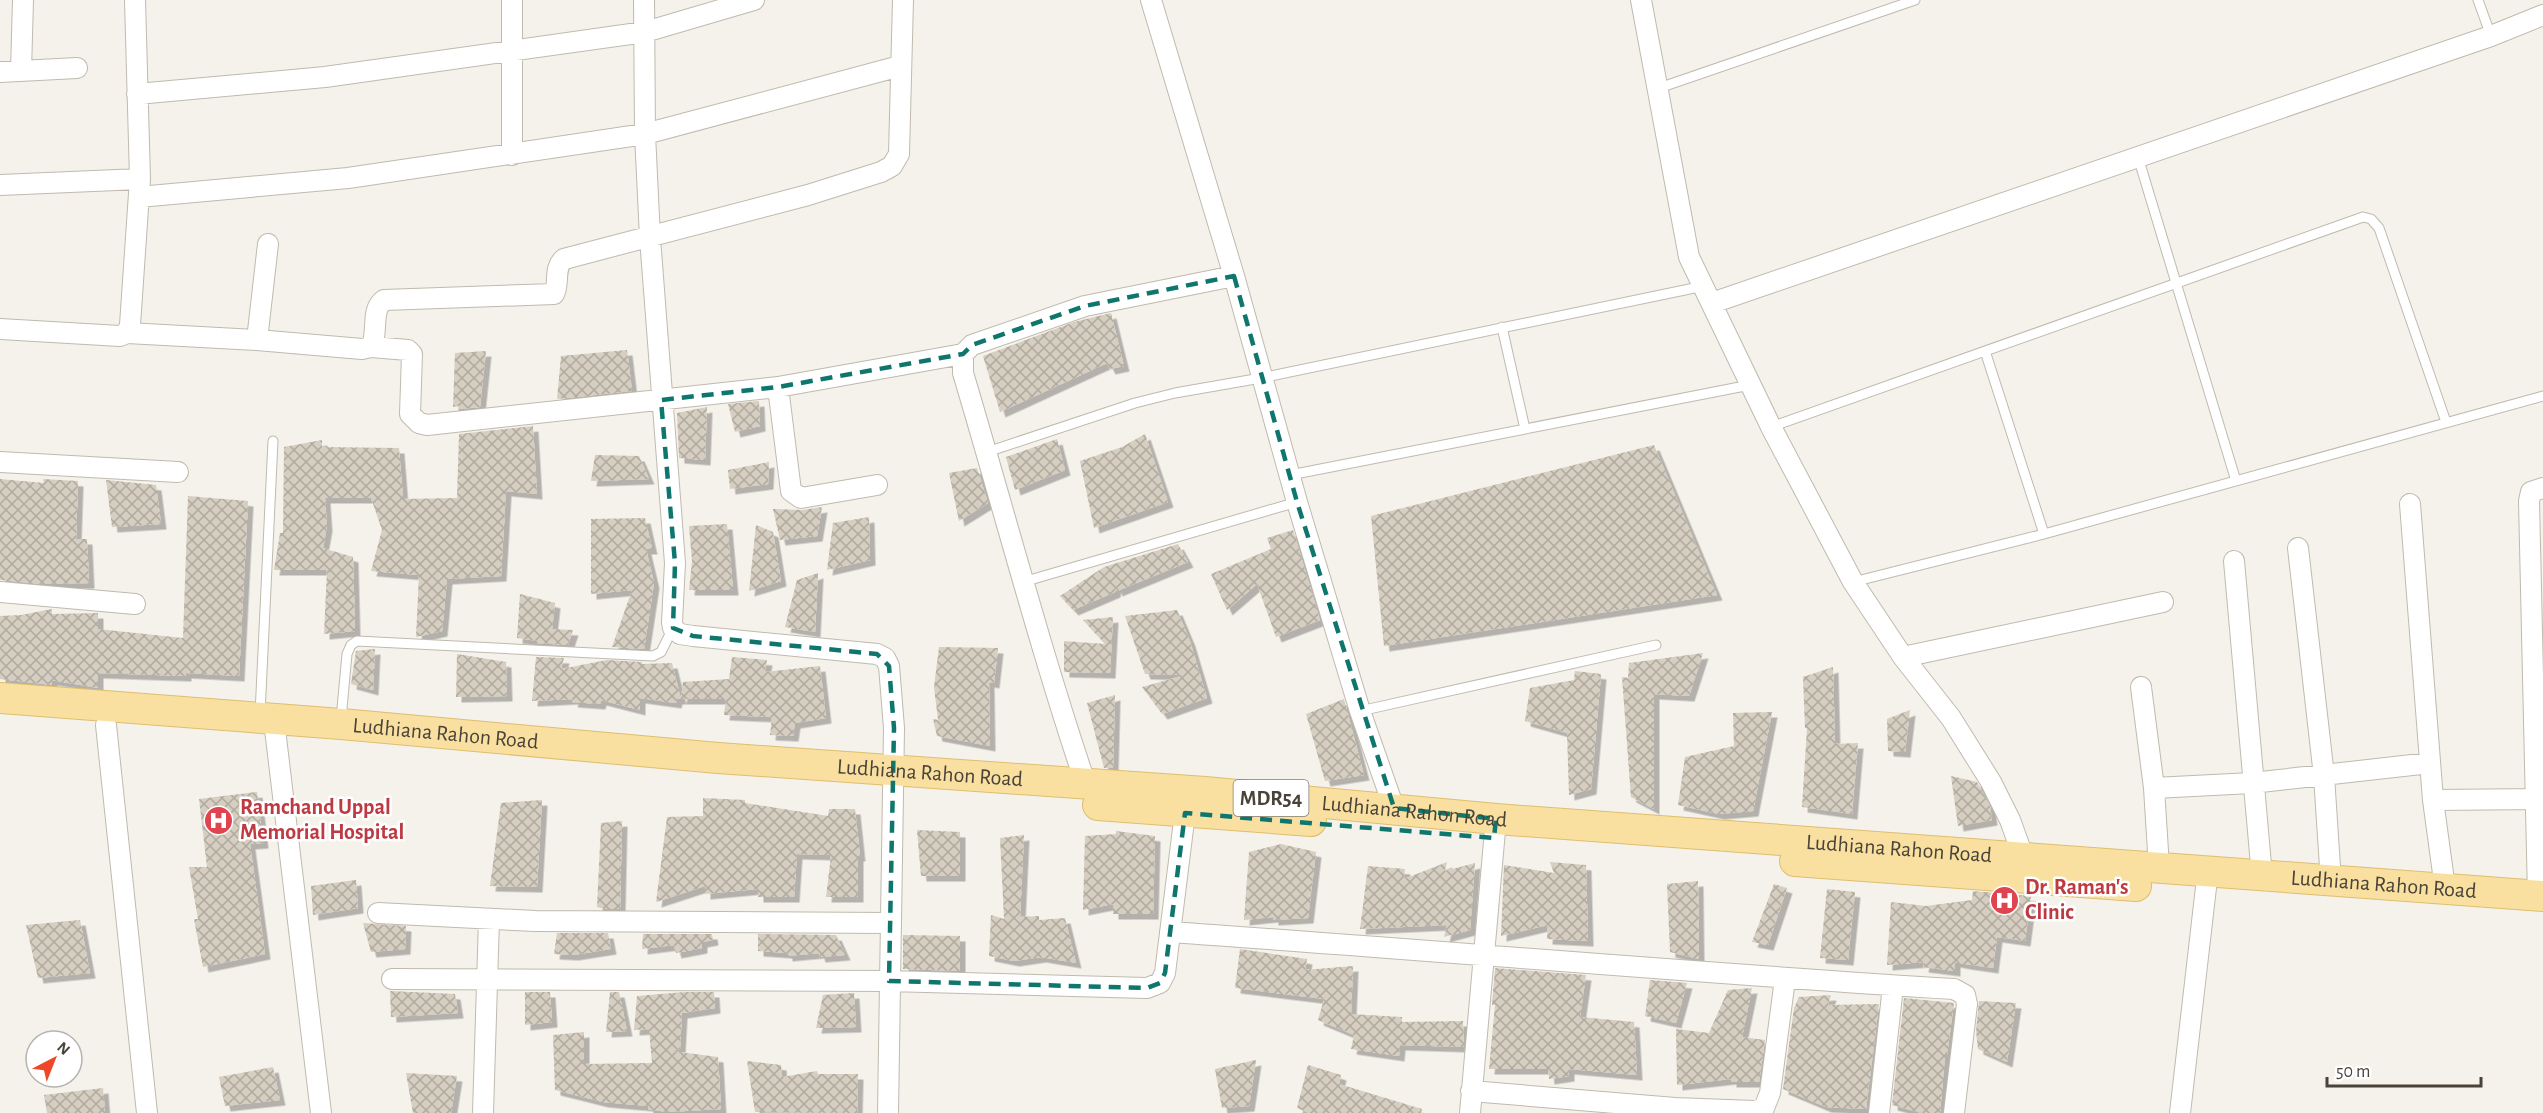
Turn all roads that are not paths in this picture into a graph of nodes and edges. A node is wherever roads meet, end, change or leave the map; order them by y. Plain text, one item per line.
1 (23, 0) edge
2 (135, 0) edge
3 (512, 0) edge
4 (644, 0) edge
5 (754, 0) edge
6 (903, 0) edge
7 (1151, 0) edge
8 (1641, 0) edge
9 (1915, 0) edge
10 (2478, 0) edge
11 (2543, 15) edge
12 (645, 32) junction
13 (2490, 36) junction
14 (513, 51) junction
15 (900, 66) junction
16 (77, 68) dead end
17 (21, 70) junction
18 (0, 72) edge
19 (1659, 88) junction
20 (137, 94) junction
21 (645, 134) junction
22 (512, 155) junction
23 (2138, 157) junction
24 (0, 185) edge
25 (140, 188) junction
26 (650, 238) junction
27 (268, 244) dead end
28 (1234, 276) junction
29 (2176, 283) junction
30 (1708, 295) junction
31 (1502, 327) junction
32 (0, 329) edge
33 (127, 333) junction
34 (257, 340) junction
35 (371, 347) junction
36 (1985, 351) junction
37 (963, 354) junction
38 (1261, 378) junction
39 (1750, 386) junction
40 (778, 387) junction
41 (2543, 396) edge
42 (661, 400) junction
43 (2446, 422) junction
44 (1771, 428) junction
45 (1525, 429) junction
46 (273, 441) dead end
47 (987, 452) junction
48 (0, 462) edge
49 (178, 472) dead end
50 (1290, 475) junction
51 (2236, 481) junction
52 (877, 485) dead end
53 (2543, 488) edge
54 (1296, 502) junction
55 (2410, 504) dead end
56 (2044, 534) junction
57 (2298, 548) dead end
58 (2234, 561) dead end
59 (1023, 582) junction
60 (1853, 582) junction
61 (0, 592) edge
62 (2163, 602) dead end
63 (135, 604) dead end
64 (673, 628) junction
65 (1656, 645) dead end
66 (1903, 657) junction
67 (2141, 687) dead end
68 (0, 698) edge
69 (1360, 711) junction
70 (0, 717) edge
71 (341, 724) junction
72 (106, 725) junction
73 (270, 726) junction
74 (2430, 763) junction
75 (2324, 776) junction
76 (892, 779) junction
77 (2252, 783) junction
78 (1086, 784) junction
79 (2154, 788) junction
80 (2433, 800) junction
81 (2539, 800) edge
82 (1394, 808) junction
83 (1185, 813) junction
84 (1495, 828) junction
85 (2023, 867) junction
86 (2159, 867) junction
87 (2262, 876) junction
88 (2207, 880) junction
89 (2331, 882) junction
90 (2445, 888) junction
91 (2541, 902) edge
92 (378, 913) dead end
93 (489, 919) junction
94 (890, 923) junction
95 (1170, 932) junction
96 (1484, 954) junction
97 (392, 979) dead end
98 (1785, 979) junction
99 (486, 981) junction
100 (889, 981) junction
101 (1893, 986) junction
102 (1471, 1091) junction
103 (1675, 1111) edge
104 (147, 1113) edge
105 (321, 1113) edge
106 (483, 1113) edge
107 (888, 1113) edge
108 (1470, 1113) edge
109 (1879, 1113) edge
110 (1954, 1113) edge
111 (2180, 1113) edge

1 - 17 street
2 - 20 street
3 - 14 street
4 - 12 street
5 - 12 street
6 - 15 street
7 - 28 street
8 - 19 street
9 - 19 lane
10 - 13 lane
11 - 13 street
12 - 14 street
12 - 21 street
13 - 23 street
14 - 20 street
14 - 22 street
15 - 21 street
15 - 26 street
16 - 17 street
17 - 18 street
19 - 30 street
20 - 25 street
21 - 22 street
21 - 26 street
22 - 25 street
23 - 29 lane
23 - 30 street
24 - 25 street
25 - 33 street
26 - 35 street
26 - 42 street
27 - 34 street
28 - 37 street
28 - 38 street
29 - 36 lane
29 - 43 lane
29 - 51 lane
30 - 31 lane
30 - 39 street
31 - 38 lane
31 - 45 lane
32 - 33 street
33 - 34 street
34 - 35 street
35 - 42 street
36 - 44 lane
36 - 56 lane
37 - 40 street
37 - 47 street
38 - 47 lane
38 - 50 street
39 - 44 street
39 - 45 lane
40 - 42 street
40 - 52 street
41 - 43 lane
42 - 64 street
43 - 51 lane
44 - 60 street
45 - 50 lane
46 - 73 lane
47 - 59 street
48 - 49 street
50 - 54 street
51 - 56 lane
53 - 81 street
54 - 59 lane
54 - 69 street
55 - 74 street
56 - 60 lane
57 - 75 street
58 - 77 street
59 - 78 street
60 - 66 street
61 - 63 street
62 - 66 street
64 - 71 lane
64 - 76 street
65 - 69 lane
66 - 85 street
67 - 79 street
68 - 73 main road, Ludhiana Rahon Road / MDR54
69 - 82 street
70 - 72 main road, Ludhiana Rahon Road / MDR54
71 - 73 main road, Ludhiana Rahon Road / MDR54
71 - 76 main road, Ludhiana Rahon Road / MDR54
72 - 73 main road, Ludhiana Rahon Road / MDR54
72 - 104 street
73 - 76 main road, Ludhiana Rahon Road / MDR54
73 - 105 street
74 - 75 street
74 - 80 street
75 - 77 street
75 - 89 street
76 - 78 main road, Ludhiana Rahon Road / MDR54
76 - 83 main road, Ludhiana Rahon Road / MDR54
76 - 94 street
77 - 79 street
77 - 87 street
78 - 82 main road, Ludhiana Rahon Road / MDR54
79 - 86 street
80 - 81 street
80 - 90 street
81 - 91 street
82 - 84 main road, Ludhiana Rahon Road / MDR54
83 - 84 main road, Ludhiana Rahon Road / MDR54
83 - 95 street
84 - 85 main road, Ludhiana Rahon Road / MDR54
84 - 96 street
85 - 86 main road, Ludhiana Rahon Road / MDR54
85 - 88 main road, Ludhiana Rahon Road / MDR54
86 - 88 main road, Ludhiana Rahon Road / MDR54
87 - 88 main road, Ludhiana Rahon Road / MDR54
87 - 89 main road, Ludhiana Rahon Road / MDR54
88 - 91 main road, Ludhiana Rahon Road / MDR54
88 - 111 street
89 - 90 main road, Ludhiana Rahon Road / MDR54
90 - 91 main road, Ludhiana Rahon Road / MDR54
92 - 93 street
93 - 94 street
93 - 99 street
94 - 100 street
95 - 96 street
95 - 100 street
96 - 98 street
96 - 102 street
97 - 99 street
98 - 101 street
98 - 103 street
99 - 100 street
99 - 106 street
100 - 107 street
101 - 109 street
101 - 110 street
102 - 103 street
102 - 108 street

